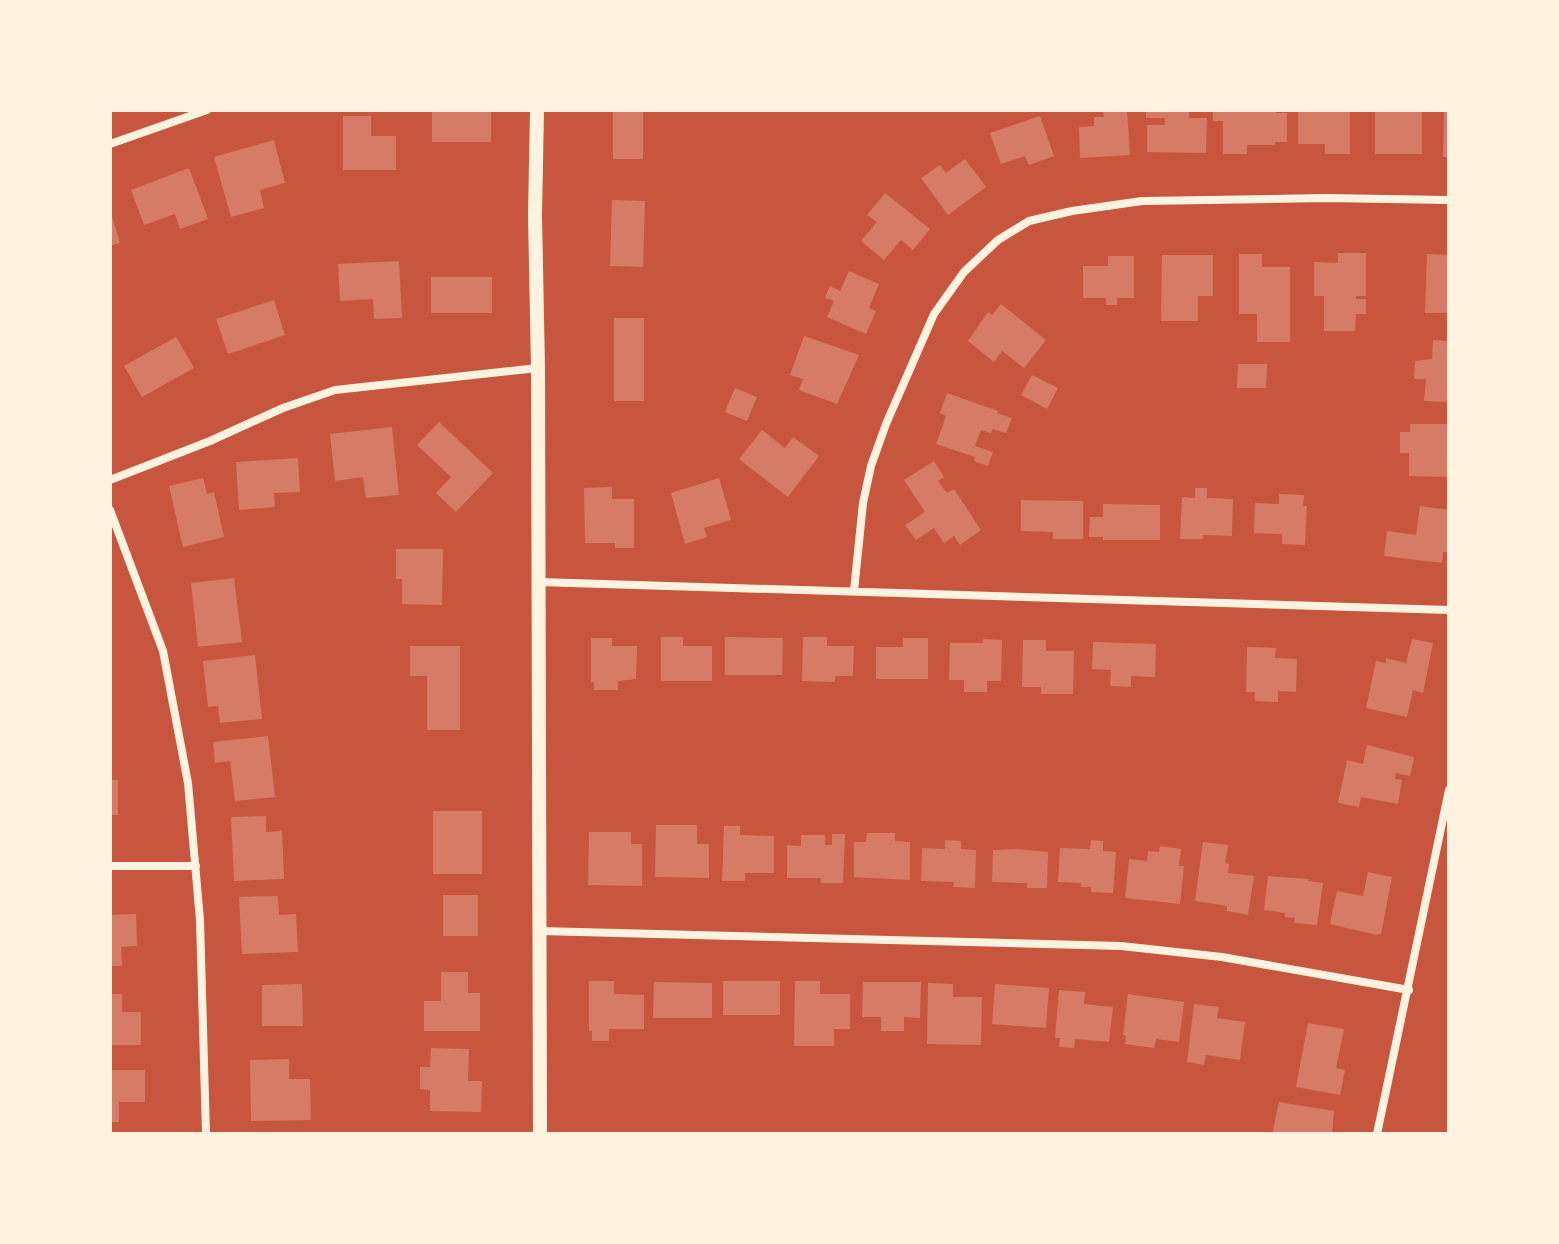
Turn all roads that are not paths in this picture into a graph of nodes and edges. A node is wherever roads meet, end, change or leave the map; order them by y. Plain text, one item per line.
1 (207, 110) edge
2 (537, 110) edge
3 (110, 144) edge
4 (1449, 200) edge
5 (538, 368) junction
6 (110, 480) edge
7 (110, 510) edge
8 (539, 582) junction
9 (854, 591) junction
10 (1449, 610) edge
11 (1449, 790) edge
12 (110, 866) edge
13 (196, 866) junction
14 (540, 931) junction
15 (1409, 990) junction
16 (206, 1134) edge
17 (540, 1134) edge
18 (1377, 1134) edge

1 - 3 street
2 - 5 street
4 - 9 street
5 - 6 street
5 - 8 street
7 - 13 street
8 - 9 street
8 - 14 street
9 - 10 street
11 - 15 street
12 - 13 street
13 - 16 street
14 - 15 street
14 - 17 street
15 - 18 street

